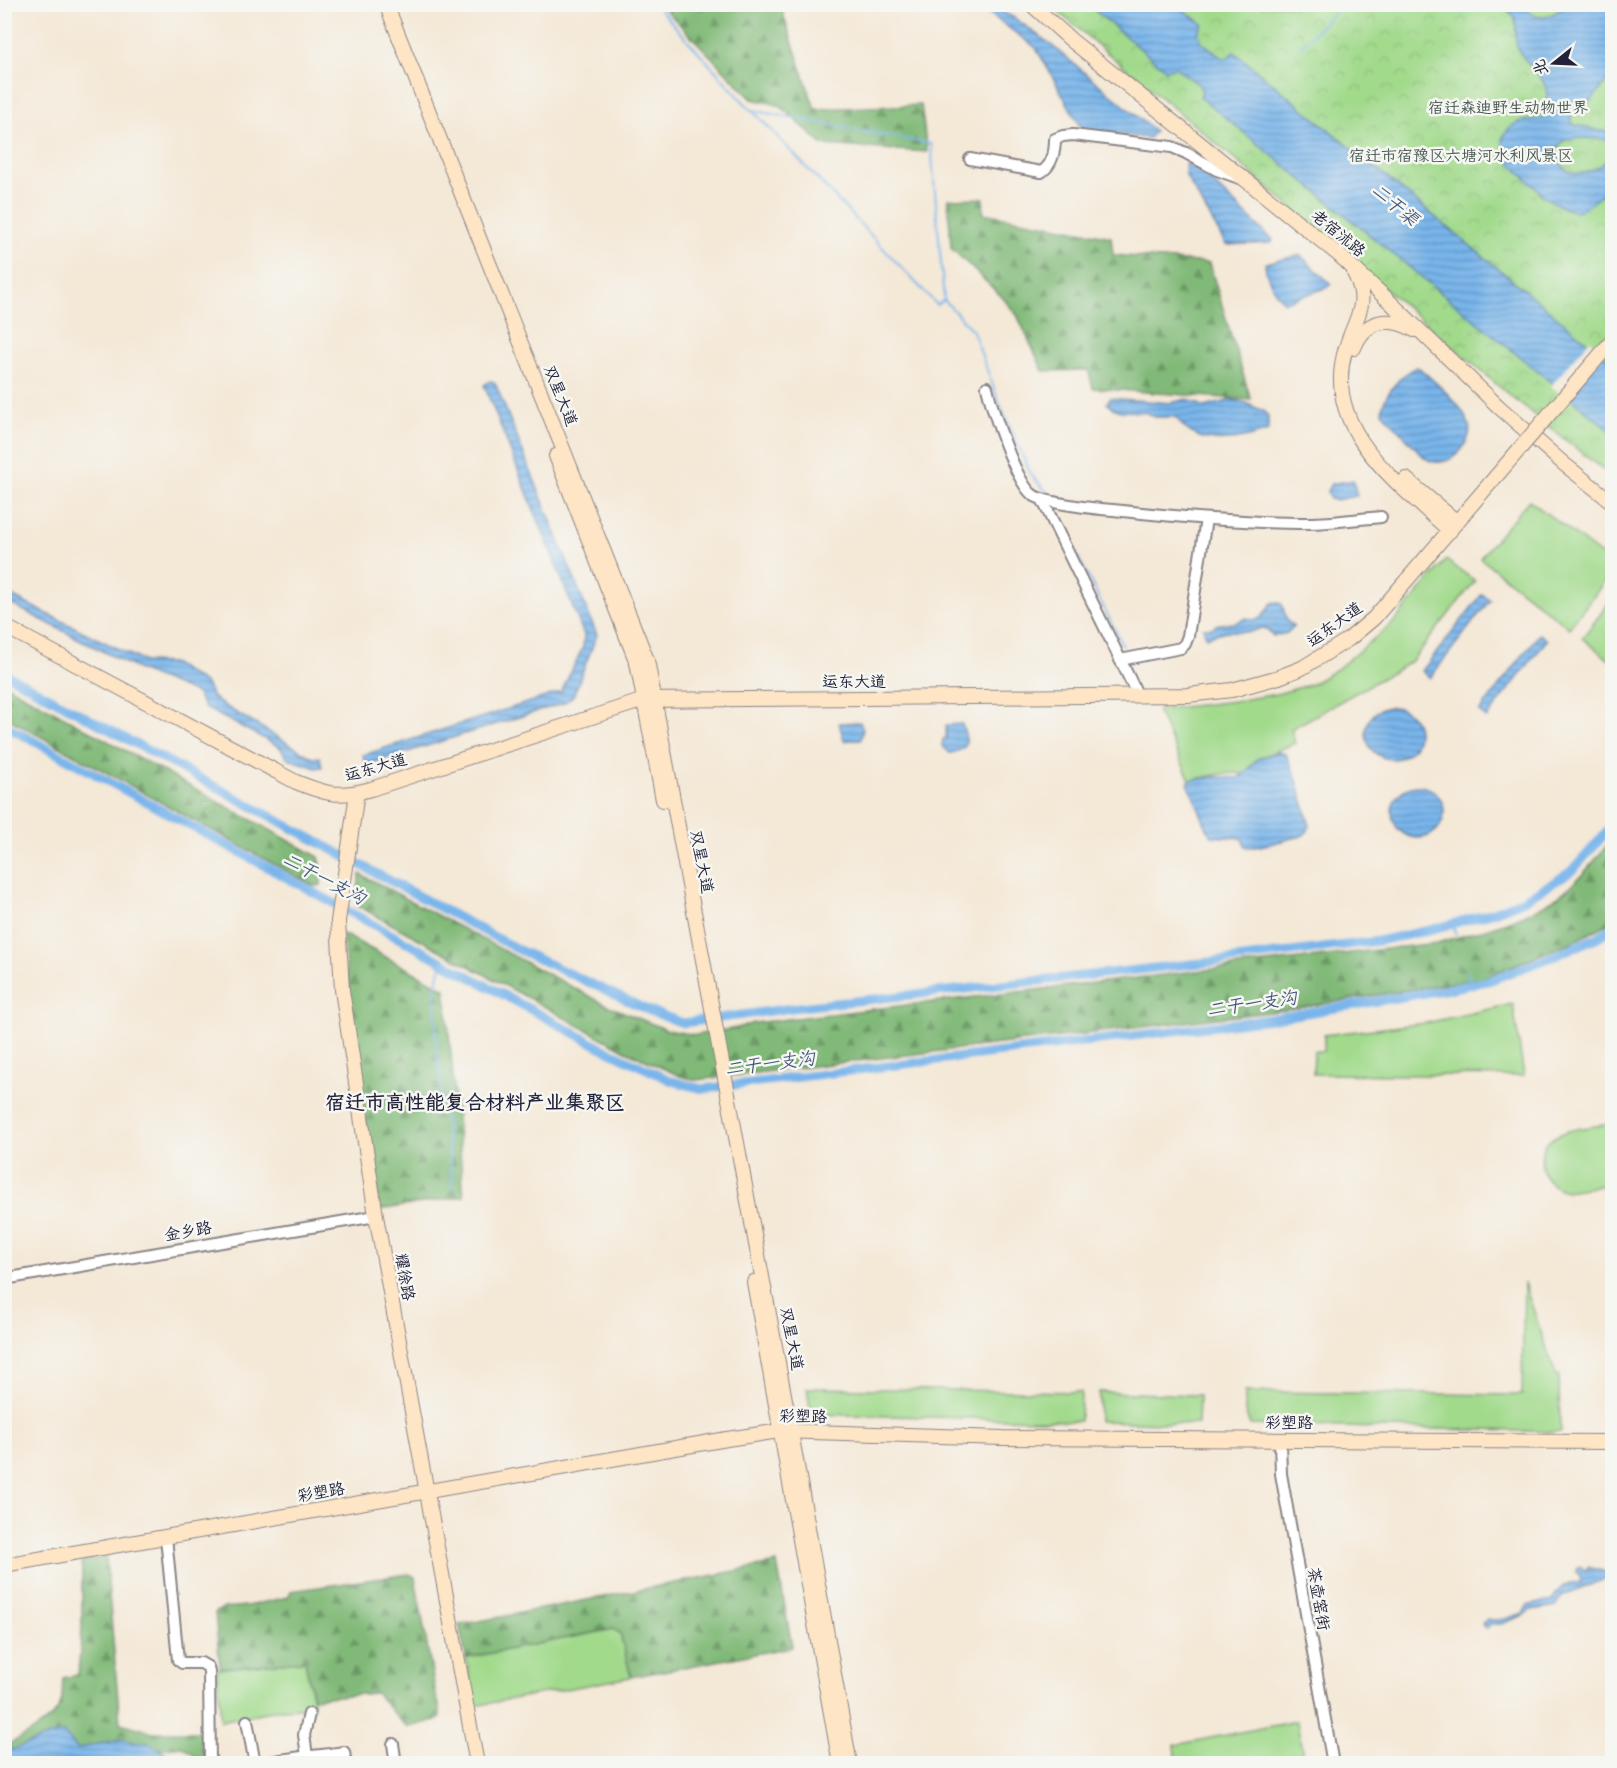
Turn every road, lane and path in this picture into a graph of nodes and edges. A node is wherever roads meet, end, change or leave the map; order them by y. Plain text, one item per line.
1 (378, 4) edge
2 (386, 4) edge
3 (1031, 4) edge
4 (970, 159) dead end
5 (1245, 180) junction
6 (1348, 263) junction
7 (1425, 336) junction
8 (1612, 341) edge
9 (987, 387) dead end
10 (1042, 499) junction
11 (1612, 502) edge
12 (1381, 517) dead end
13 (1206, 519) junction
14 (1454, 527) junction
15 (4, 626) edge
16 (1120, 660) junction
17 (1138, 696) junction
18 (650, 700) junction
19 (357, 793) junction
20 (376, 1215) junction
21 (4, 1279) edge
22 (786, 1432) junction
23 (1280, 1440) junction
24 (1612, 1442) edge
25 (426, 1491) junction
26 (166, 1537) junction
27 (4, 1565) edge
28 (309, 1714) dead end
29 (247, 1721) dead end
30 (393, 1744) dead end
31 (307, 1760) edge
32 (210, 1764) edge
33 (255, 1764) edge
34 (263, 1764) edge
35 (346, 1764) edge
36 (396, 1764) edge
37 (477, 1764) edge
38 (840, 1764) edge
39 (850, 1764) edge
40 (1333, 1764) edge

1 - 18 street, 双星大道
2 - 18 street, 双星大道
3 - 5 street, 老宿沭路
4 - 5 street
5 - 6 street, 老宿沭路
6 - 7 street, 老宿沭路
6 - 14 street
7 - 11 street, 老宿沭路
7 - 14 street
8 - 14 street, 运东大道, bridge
9 - 10 street
10 - 13 street
10 - 16 street
12 - 13 street
13 - 16 street
14 - 17 street, 运东大道
15 - 19 street, 运东大道
16 - 17 street
17 - 18 street, 运东大道
18 - 19 street, 运东大道
18 - 22 street, 双星大道
19 - 20 street, 耀徐路
20 - 21 street, 金乡路
20 - 25 street, 耀徐路
22 - 23 street, 彩塑路
22 - 25 street, 彩塑路
22 - 38 street, 双星大道
22 - 39 street, 双星大道
23 - 24 street, 彩塑路
23 - 40 street, 茶壶窑街
25 - 26 street, 彩塑路
25 - 37 street, 耀徐路
26 - 27 street, 彩塑路
26 - 32 street
28 - 31 street
29 - 33 street
30 - 36 street
31 - 34 street
31 - 35 street

